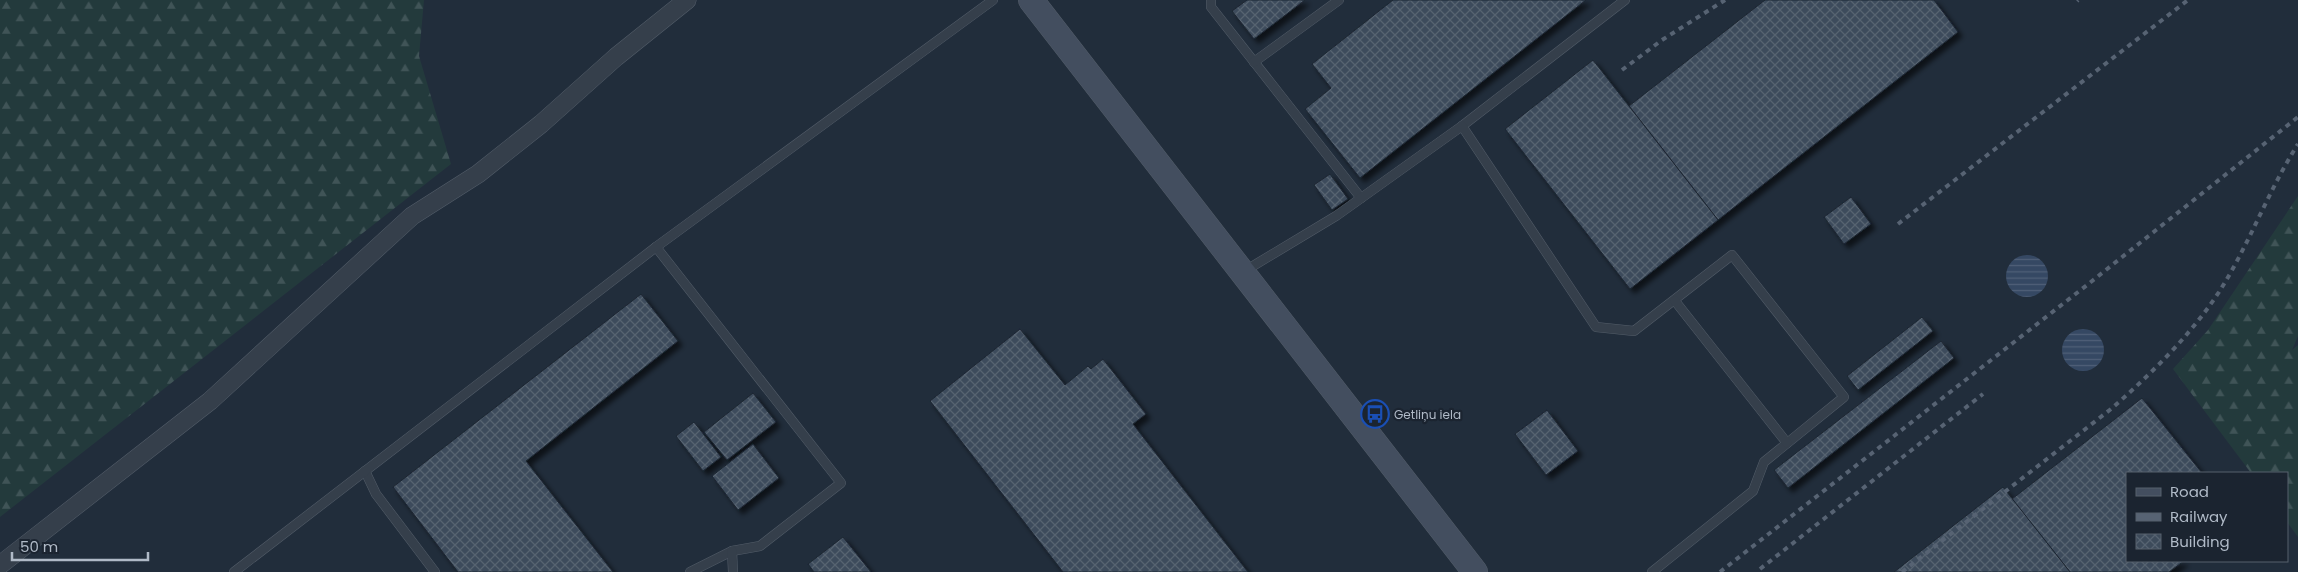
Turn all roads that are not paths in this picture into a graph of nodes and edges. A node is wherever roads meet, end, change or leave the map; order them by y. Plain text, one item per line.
1 (687, 0) edge
2 (992, 0) edge
3 (1031, 0) edge
4 (1211, 0) edge
5 (1339, 0) edge
6 (1625, 0) edge
7 (1254, 62) junction
8 (1462, 126) junction
9 (1361, 198) junction
10 (656, 247) junction
11 (1243, 272) junction
12 (1675, 301) junction
13 (1787, 443) junction
14 (365, 471) junction
15 (732, 551) junction
16 (0, 565) edge
17 (234, 572) edge
18 (434, 572) edge
19 (690, 572) edge
20 (733, 572) edge
21 (1475, 572) edge
22 (1652, 572) edge

1 - 16 street
2 - 10 lane
3 - 11 main road
4 - 7 lane
5 - 7 lane
6 - 8 lane
7 - 9 lane
8 - 9 lane
8 - 12 lane
9 - 11 lane
10 - 14 lane
10 - 15 lane
11 - 21 main road
12 - 13 lane
12 - 13 lane
13 - 22 lane
14 - 17 lane
14 - 18 lane
15 - 19 lane
15 - 20 lane

